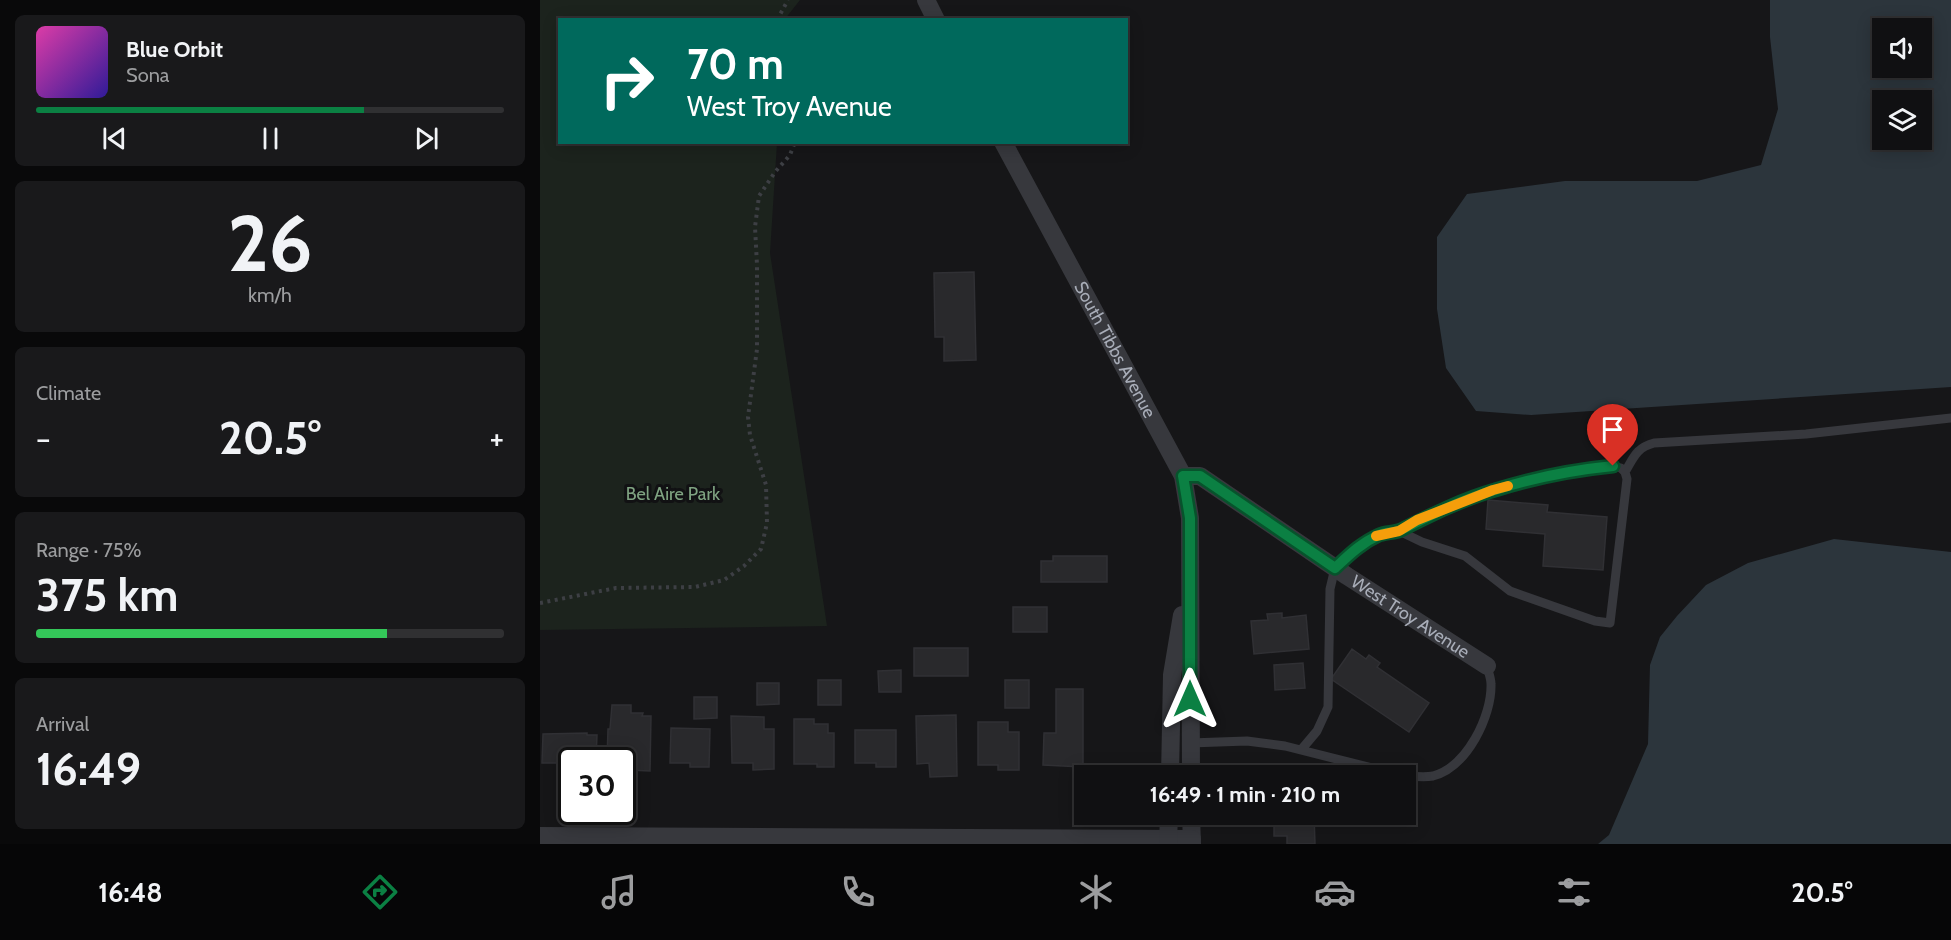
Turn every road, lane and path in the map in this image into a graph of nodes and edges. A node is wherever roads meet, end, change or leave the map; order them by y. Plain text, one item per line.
1 (788, 0) edge
2 (926, 0) edge
3 (778, 18) edge
4 (935, 18) edge
5 (794, 144) edge
6 (1003, 144) edge
7 (1951, 418) edge
8 (1625, 472) junction
9 (1183, 476) junction
10 (1399, 531) junction
11 (1191, 566) junction
12 (1335, 568) junction
13 (540, 603) edge
14 (1487, 666) joint
15 (1190, 743) junction
16 (1301, 750) junction
17 (1170, 765) edge
18 (1191, 765) edge
19 (1169, 825) edge
20 (1191, 825) edge
21 (540, 836) edge
22 (1168, 841) edge
23 (1192, 841) edge

1 - 3 path
2 - 4 street
5 - 13 path
6 - 9 street, South Tibbs Avenue
7 - 8 lane
8 - 10 lane
8 - 10 lane
9 - 11 street, South Tibbs Avenue
9 - 12 street, West Troy Avenue
10 - 12 lane
11 - 15 street, South Tibbs Avenue
11 - 17 street, South Tibbs Avenue
12 - 14 street, West Troy Avenue
12 - 16 lane
14 - 16 lane
15 - 16 lane
15 - 18 street, South Tibbs Avenue
19 - 22 street
20 - 23 street
21 - 22 street
22 - 23 street

